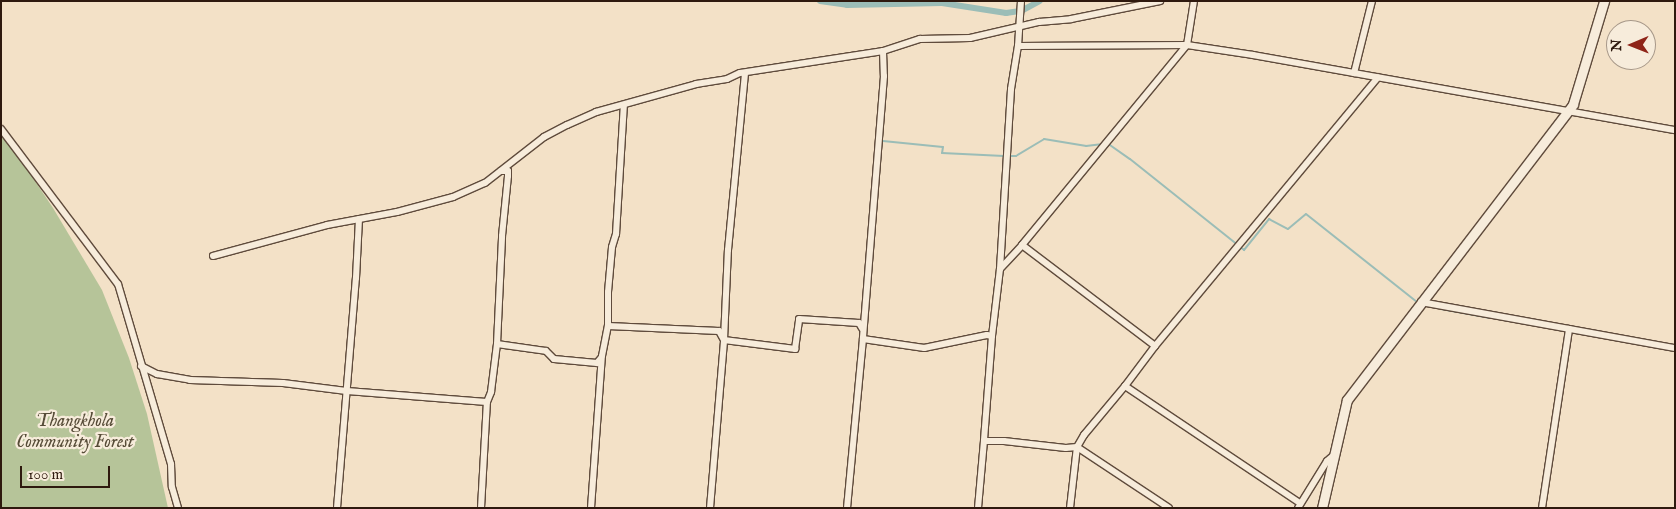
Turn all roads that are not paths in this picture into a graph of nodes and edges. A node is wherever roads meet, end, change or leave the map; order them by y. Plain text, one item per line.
1 (1021, 1) edge
2 (1160, 1) edge
3 (1194, 1) edge
4 (1372, 1) edge
5 (1604, 1) edge
6 (1019, 29) junction
7 (1187, 45) junction
8 (1018, 46) junction
9 (883, 51) junction
10 (1354, 73) junction
11 (745, 74) junction
12 (1376, 79) junction
13 (624, 104) junction
14 (1568, 112) junction
15 (1, 129) edge
16 (1675, 130) edge
17 (501, 171) junction
18 (359, 219) junction
19 (1022, 245) junction
20 (212, 256) dead end
21 (1000, 269) junction
22 (1420, 304) junction
23 (608, 326) junction
24 (862, 328) junction
25 (1569, 329) junction
26 (992, 336) junction
27 (862, 339) junction
28 (724, 340) junction
29 (497, 344) junction
30 (1155, 346) junction
31 (1675, 348) edge
32 (602, 356) junction
33 (141, 366) junction
34 (1125, 386) junction
35 (347, 391) junction
36 (486, 402) junction
37 (984, 441) junction
38 (1077, 447) junction
39 (1333, 456) junction
40 (1299, 506) edge
41 (178, 508) edge
42 (337, 508) edge
43 (481, 508) edge
44 (591, 508) edge
45 (710, 508) edge
46 (846, 508) edge
47 (978, 508) edge
48 (1070, 508) edge
49 (1168, 508) edge
50 (1322, 508) edge
51 (1542, 508) edge

1 - 6 street
2 - 6 street
3 - 7 street
4 - 10 street
5 - 14 street
6 - 8 street
6 - 9 street
7 - 8 street
7 - 10 street
7 - 19 street
8 - 21 street
9 - 11 street
9 - 24 street
10 - 12 street
11 - 13 street
11 - 28 street
12 - 14 street
12 - 30 street
13 - 17 street
13 - 23 street
14 - 16 street
14 - 22 street
15 - 33 street
17 - 18 street
17 - 29 street
18 - 20 street
18 - 35 street
19 - 21 street
19 - 30 street
21 - 26 street
22 - 25 street
22 - 39 street
23 - 28 street
23 - 32 street
24 - 27 street
24 - 28 street
25 - 31 street
25 - 51 street
26 - 27 street
26 - 37 street
27 - 46 street
28 - 45 street
29 - 32 street
29 - 36 street
30 - 34 street
32 - 44 street
33 - 35 street
33 - 41 street
34 - 38 street
34 - 40 street
35 - 36 street
35 - 42 street
36 - 43 street
37 - 38 street
37 - 47 street
38 - 48 street
38 - 49 street
39 - 40 street
39 - 50 street

